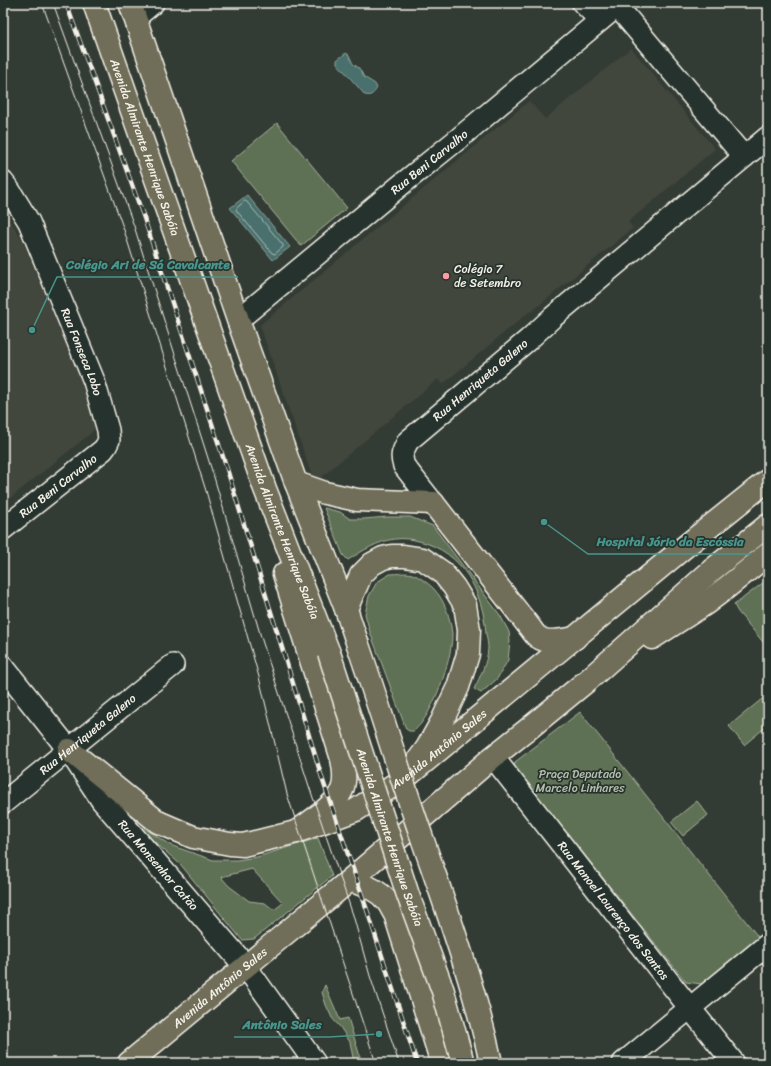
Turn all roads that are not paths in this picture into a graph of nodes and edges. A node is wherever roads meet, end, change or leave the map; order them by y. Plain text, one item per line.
1 (94, 3) edge
2 (153, 3) edge
3 (583, 3) edge
4 (619, 5) edge
5 (133, 10) edge
6 (600, 20) junction
7 (768, 137) edge
8 (744, 157) junction
9 (3, 182) edge
10 (238, 320) junction
11 (110, 440) joint
12 (768, 480) edge
13 (296, 483) junction
14 (265, 489) junction
15 (433, 503) junction
16 (768, 525) edge
17 (3, 529) edge
18 (768, 554) edge
19 (346, 609) junction
20 (575, 638) junction
21 (173, 665) dead end
22 (3, 667) edge
23 (588, 680) junction
24 (69, 750) junction
25 (493, 757) junction
26 (406, 777) junction
27 (3, 803) edge
28 (296, 832) junction
29 (350, 880) junction
30 (768, 944) edge
31 (246, 967) junction
32 (690, 1008) junction
33 (129, 1063) edge
34 (315, 1063) edge
35 (442, 1063) edge
36 (463, 1063) edge
37 (491, 1063) edge
38 (622, 1063) edge
39 (734, 1063) edge

1 - 14 main road, Avenida Almirante Henrique Sabóia
2 - 5 street
3 - 6 street
4 - 6 street, Rua Beni Carvalho
4 - 8 street
5 - 10 main road
6 - 10 street, Rua Beni Carvalho
7 - 8 street, Rua Henriqueta Galeno
8 - 15 street, Rua Henriqueta Galeno
9 - 11 street, Rua Fonseca Lobo
10 - 13 main road
11 - 17 street, Rua Beni Carvalho
12 - 20 main road, Avenida Antônio Sales
13 - 15 main road
13 - 19 main road
14 - 28 main road
14 - 36 main road, Avenida Almirante Henrique Sabóia, bridge
15 - 20 main road, Rua Henriqueta Galeno
16 - 23 main road, Avenida Antônio Sales
18 - 23 main road
19 - 26 main road
19 - 37 main road, bridge
20 - 26 main road, Avenida Antônio Sales
21 - 24 street, Rua Henriqueta Galeno
22 - 24 street, Rua Monsenhor Catão
23 - 25 main road, Avenida Antônio Sales
24 - 27 street, Rua Henriqueta Galeno
24 - 28 main road, Avenida Antônio Sales
24 - 31 street, Rua Monsenhor Catão
25 - 29 main road, Avenida Antônio Sales
25 - 32 street, Rua Manoel Lourenço dos Santos
26 - 28 main road, Avenida Antônio Sales
29 - 31 main road, Avenida Antônio Sales
29 - 35 main road
30 - 32 street
31 - 33 main road, Avenida Antônio Sales
31 - 34 street, Rua Monsenhor Catão
32 - 38 street
32 - 39 street, Rua Manoel Lourenço dos Santos

